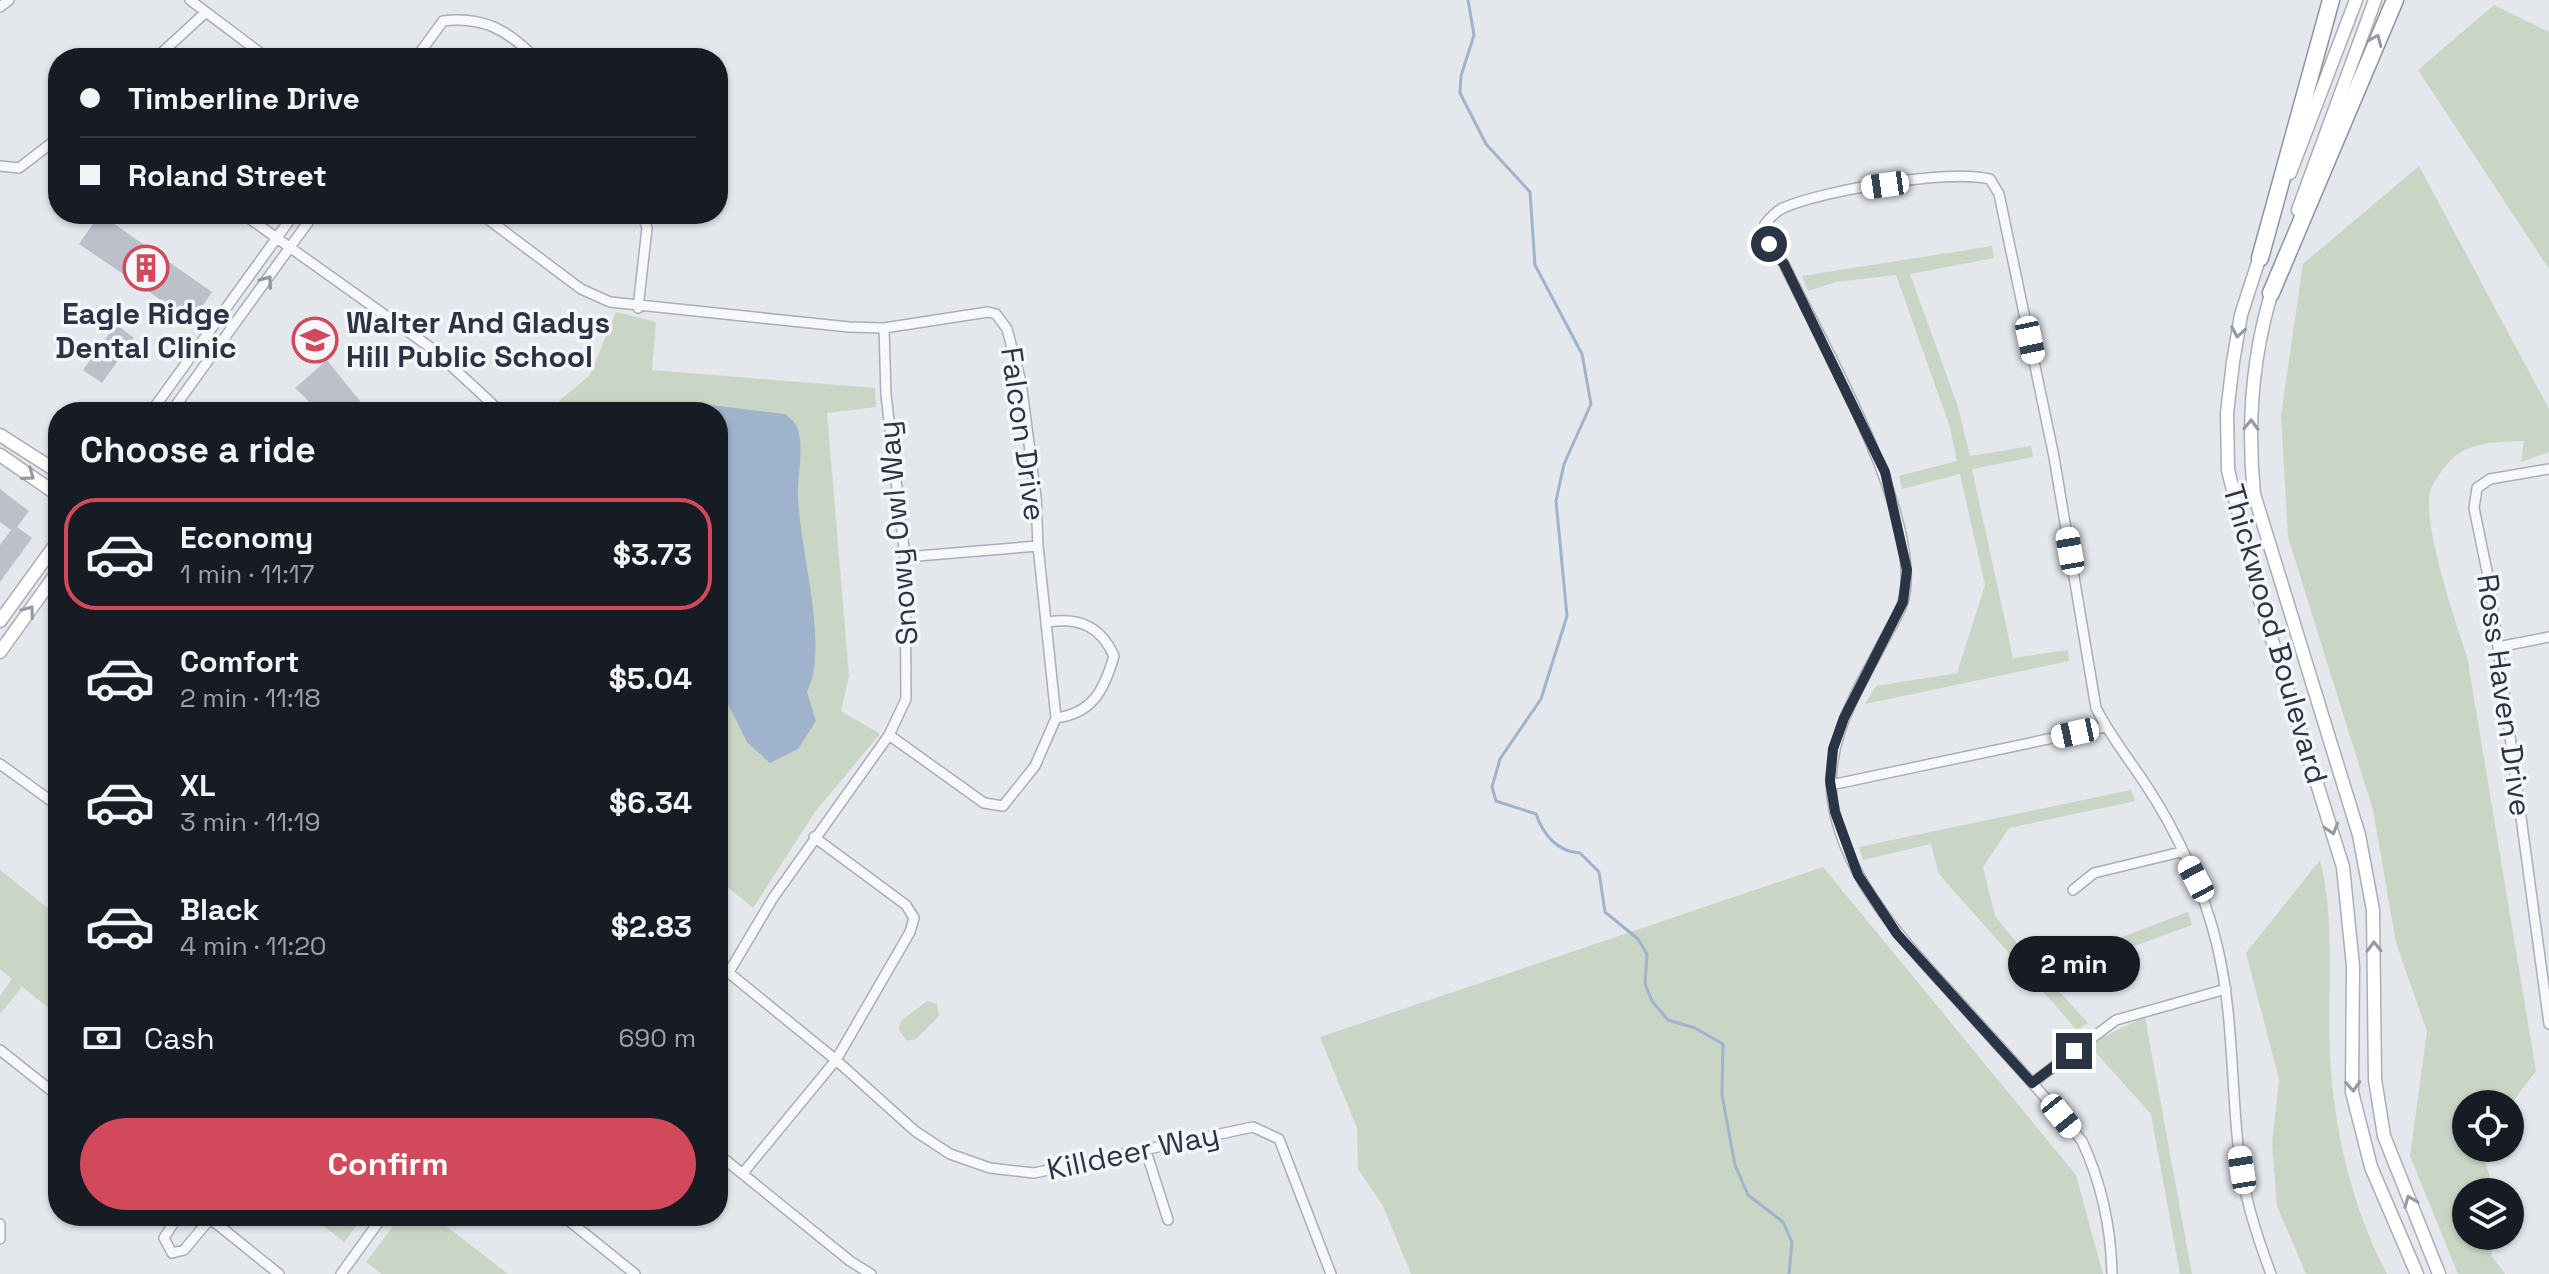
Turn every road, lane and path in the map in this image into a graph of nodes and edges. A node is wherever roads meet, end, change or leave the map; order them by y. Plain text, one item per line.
1 (9, 0) edge
2 (190, 0) edge
3 (2331, 0) edge
4 (2356, 0) edge
5 (2375, 0) edge
6 (2395, 0) edge
7 (0, 7) edge
8 (205, 13) junction
9 (167, 48) edge
10 (253, 48) edge
11 (423, 48) edge
12 (524, 48) edge
13 (48, 146) edge
14 (0, 166) edge
15 (257, 224) edge
16 (286, 224) edge
17 (307, 224) edge
18 (494, 224) edge
19 (646, 224) edge
20 (276, 238) junction
21 (290, 249) junction
22 (2260, 258) junction
23 (2271, 293) junction
24 (638, 308) junction
25 (884, 328) junction
26 (158, 402) edge
27 (178, 402) edge
28 (490, 402) edge
29 (0, 435) edge
30 (0, 455) edge
31 (48, 466) edge
32 (2549, 469) edge
33 (48, 488) edge
34 (1038, 546) junction
35 (48, 555) edge
36 (905, 557) junction
37 (48, 585) edge
38 (0, 621) edge
39 (1048, 622) junction
40 (2549, 637) edge
41 (2498, 647) junction
42 (0, 652) edge
43 (1056, 718) junction
44 (2105, 727) junction
45 (889, 735) junction
46 (0, 764) edge
47 (1831, 785) junction
48 (48, 799) edge
49 (814, 837) junction
50 (2181, 852) junction
51 (2073, 890) dead end
52 (729, 972) joint
53 (2226, 989) junction
54 (2549, 1024) edge
55 (0, 1050) edge
56 (836, 1060) junction
57 (2032, 1083) junction
58 (48, 1088) edge
59 (1145, 1148) junction
60 (728, 1162) edge
61 (743, 1173) junction
62 (1168, 1220) dead end
63 (0, 1224) edge
64 (172, 1226) edge
65 (201, 1226) edge
66 (219, 1226) edge
67 (376, 1226) edge
68 (575, 1226) edge
69 (0, 1239) edge
70 (279, 1274) edge
71 (341, 1274) edge
72 (635, 1274) edge
73 (871, 1274) edge
74 (1331, 1274) edge
75 (2112, 1274) edge
76 (2271, 1274) edge
77 (2417, 1274) edge
78 (2439, 1274) edge

1 - 7 street
2 - 8 street
3 - 22 highway
4 - 22 main road, Thickwood Boulevard
5 - 23 main road, Thickwood Boulevard
23 -> 6 highway
8 - 9 street
8 - 10 street
11 - 12 street
13 - 14 street
15 - 20 street
16 - 20 street
17 - 21 street
18 - 24 street, Falcon Drive
19 - 24 street
20 - 21 street
20 - 26 street
27 -> 21 street
21 - 28 street
22 -> 77 main road, Thickwood Boulevard
78 -> 23 main road, Thickwood Boulevard
24 - 25 street, Falcon Drive
25 - 34 street, Falcon Drive
25 - 36 street, Snowy Owl Way
29 - 31 main road
30 -> 33 main road
32 - 41 street, Ross Haven Drive
34 - 36 street
34 - 39 street, Falcon Drive
35 - 38 main road
36 - 45 street, Snowy Owl Way
42 -> 37 main road
39 - 43 street, Falcon Drive
39 - 43 street
40 - 41 street
41 - 54 street, Ross Haven Drive
43 - 45 street
44 - 47 street
44 - 47 street
44 - 50 street
45 - 49 street, Snowy Owl Way
46 - 48 street
47 - 57 street
49 - 52 street, Snowy Owl Way
49 - 56 street
50 - 51 street
50 - 53 street
52 - 56 street, Killdeer Way
53 - 57 street
53 - 76 street
55 - 58 street
56 - 59 street, Killdeer Way
56 - 61 street
57 - 75 street
59 - 62 street
59 - 74 street, Killdeer Way
60 - 61 street
61 - 73 street
63 - 69 street
64 - 65 street
66 - 70 street
67 - 71 street
68 - 72 street

